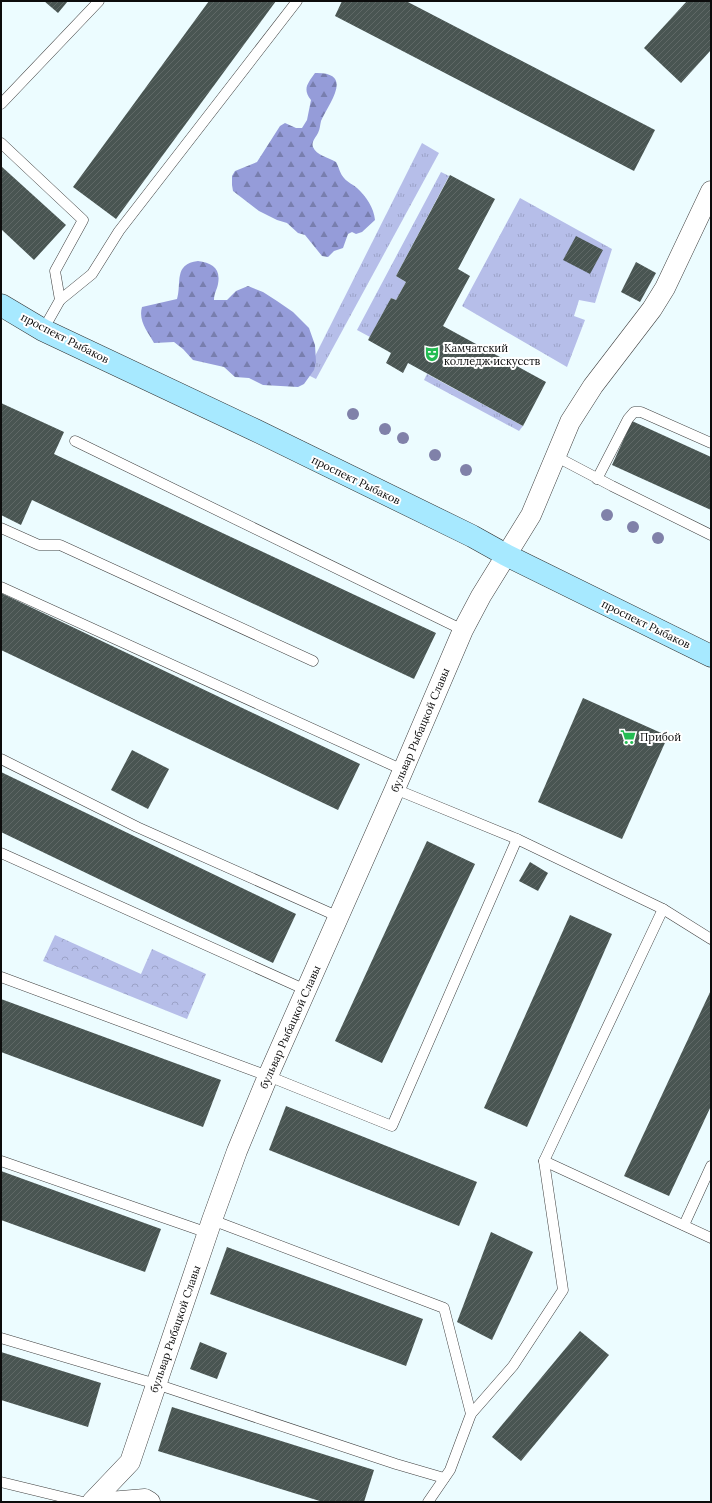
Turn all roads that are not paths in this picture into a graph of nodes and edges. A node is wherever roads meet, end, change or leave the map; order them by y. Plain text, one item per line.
1 (99, 1) edge
2 (296, 1) edge
3 (1, 104) edge
4 (1, 143) edge
5 (709, 198) edge
6 (60, 300) junction
7 (2, 307) edge
8 (43, 330) junction
9 (76, 441) dead end
10 (711, 444) edge
11 (555, 456) junction
12 (597, 478) junction
13 (1, 528) edge
14 (711, 535) edge
15 (506, 555) junction
16 (1, 587) edge
17 (463, 630) junction
18 (711, 656) edge
19 (313, 661) dead end
20 (1, 759) edge
21 (403, 770) junction
22 (395, 789) junction
23 (517, 839) junction
24 (1, 853) edge
25 (663, 909) junction
26 (339, 917) junction
27 (711, 939) edge
28 (1, 977) edge
29 (306, 990) junction
30 (268, 1076) junction
31 (1, 1161) edge
32 (544, 1161) junction
33 (711, 1166) edge
34 (684, 1225) junction
35 (210, 1226) junction
36 (711, 1238) edge
37 (1, 1338) edge
38 (156, 1384) junction
39 (471, 1414) junction
40 (444, 1478) junction
41 (1, 1482) edge
42 (83, 1502) edge
43 (92, 1502) edge
44 (109, 1502) edge
45 (150, 1502) edge
46 (428, 1502) edge

1 - 3 lane
2 - 6 lane
4 - 6 lane
5 - 11 street, бульвар Рыбацкой Славы
6 - 8 lane
7 - 8 main road, проспект Рыбаков
8 - 15 main road, проспект Рыбаков
9 - 17 lane
10 - 12 lane
11 - 12 lane
11 - 15 street, бульвар Рыбацкой Славы
12 - 14 lane
13 - 19 lane
15 - 17 street, бульвар Рыбацкой Славы
15 - 18 main road, проспект Рыбаков
16 - 21 lane
17 - 21 street, бульвар Рыбацкой Славы
20 - 26 lane
21 - 22 street, бульвар Рыбацкой Славы
22 - 23 lane
22 - 26 street, бульвар Рыбацкой Славы
23 - 25 lane
23 - 30 lane
24 - 29 lane
25 - 27 lane
25 - 32 lane
26 - 29 street, бульвар Рыбацкой Славы
28 - 30 lane
29 - 30 street, бульвар Рыбацкой Славы
30 - 35 street, бульвар Рыбацкой Славы
31 - 35 lane
32 - 34 lane
32 - 39 lane
33 - 34 lane
34 - 36 lane
35 - 38 street, бульвар Рыбацкой Славы
35 - 39 lane
37 - 38 lane
38 - 40 lane
38 - 43 street, бульвар Рыбацкой Славы
39 - 40 lane
40 - 46 lane
41 - 42 lane
44 - 45 street

